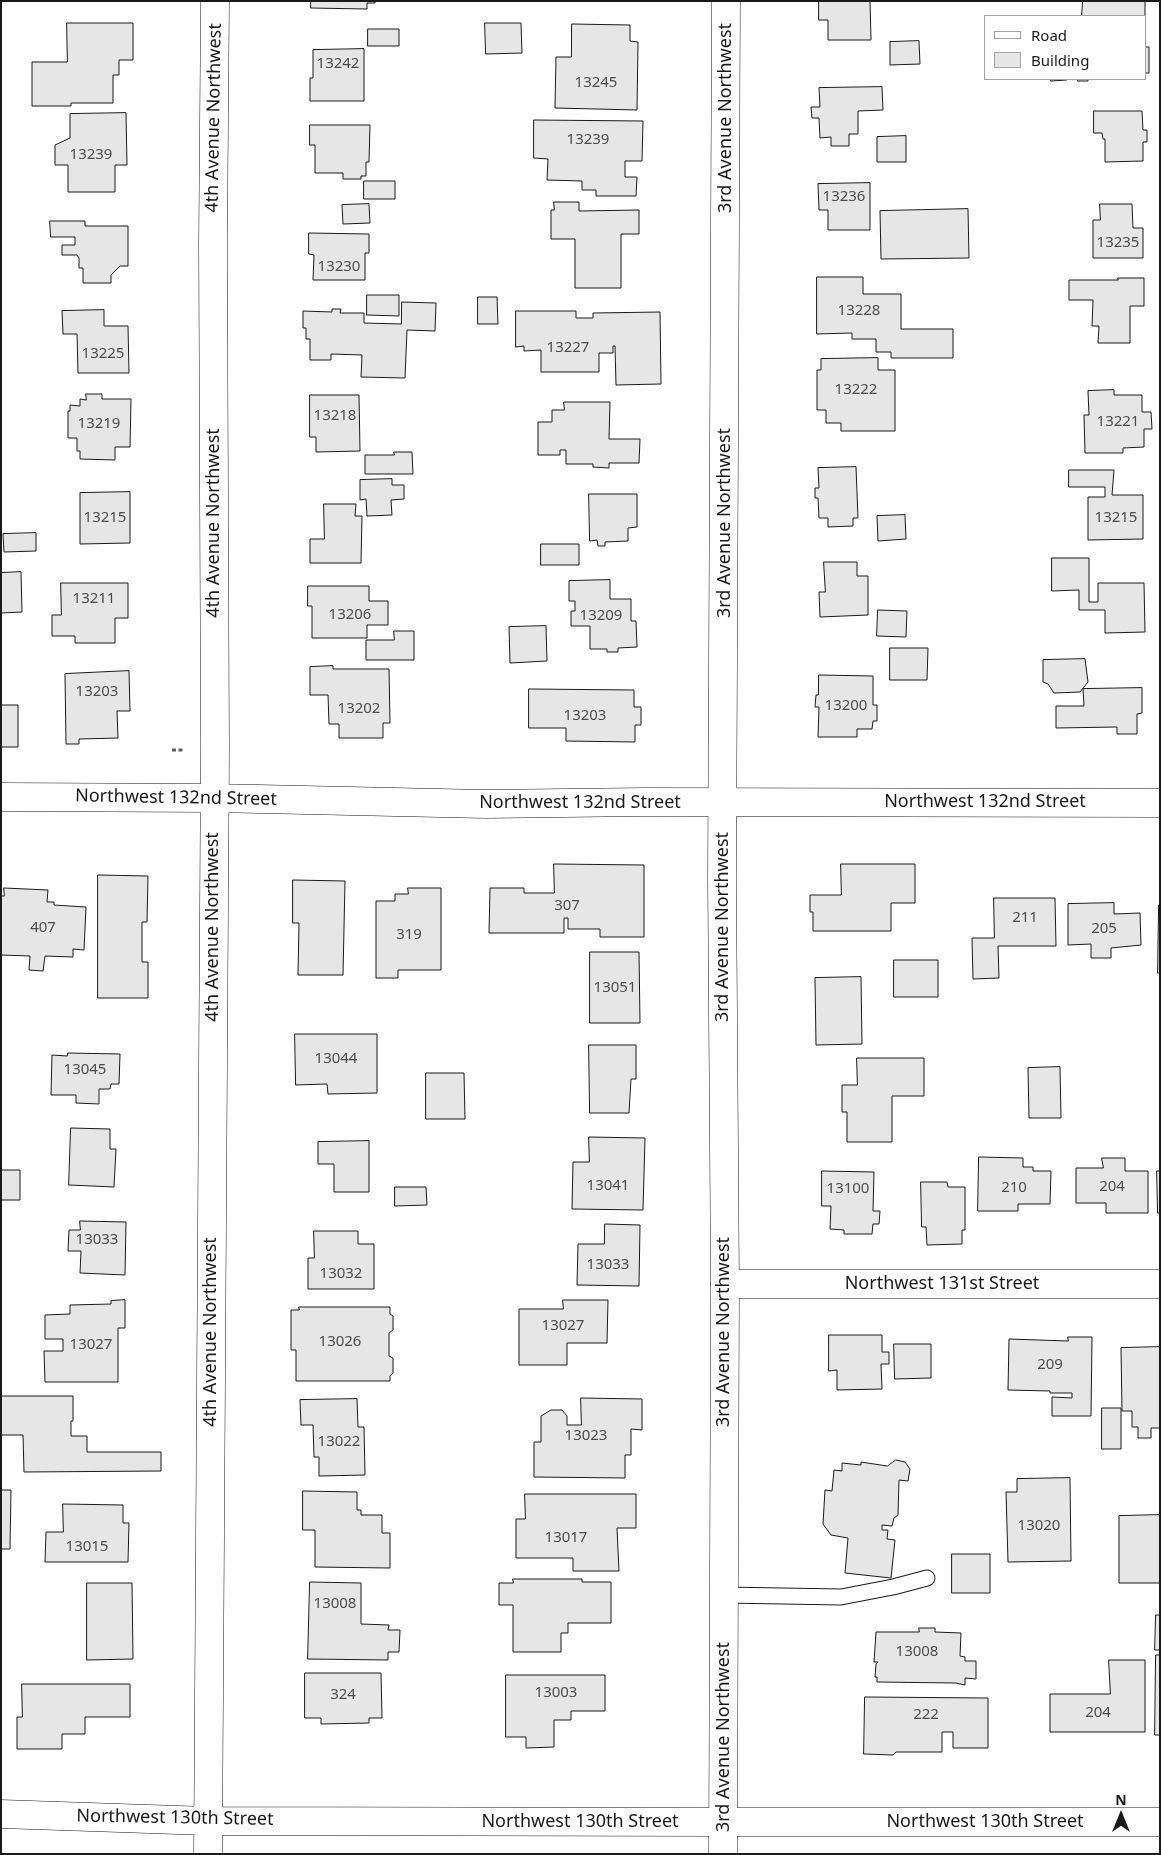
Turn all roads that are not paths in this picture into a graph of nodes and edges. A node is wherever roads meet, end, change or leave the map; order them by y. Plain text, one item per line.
1 (215, 1) edge
2 (726, 1) edge
3 (1, 797) edge
4 (214, 798) junction
5 (723, 802) junction
6 (1160, 803) edge
7 (724, 1284) junction
8 (1160, 1284) edge
9 (927, 1578) dead end
10 (724, 1594) junction
11 (1, 1814) edge
12 (208, 1821) junction
13 (723, 1822) junction
14 (1160, 1822) edge
15 (208, 1854) edge
16 (723, 1854) edge

1 - 4 street, 4th Avenue Northwest
2 - 5 street, 3rd Avenue Northwest
3 - 4 street, Northwest 132nd Street
4 - 5 street, Northwest 132nd Street
4 - 12 street, 4th Avenue Northwest
5 - 6 street, Northwest 132nd Street
5 - 7 street, 3rd Avenue Northwest
7 - 8 street, Northwest 131st Street
7 - 10 street, 3rd Avenue Northwest
9 - 10 lane
10 - 13 street, 3rd Avenue Northwest
11 - 12 street, Northwest 130th Street
12 - 13 street, Northwest 130th Street
12 - 15 street, 4th Avenue Northwest
13 - 14 street, Northwest 130th Street
13 - 16 street, 3rd Avenue Northwest

